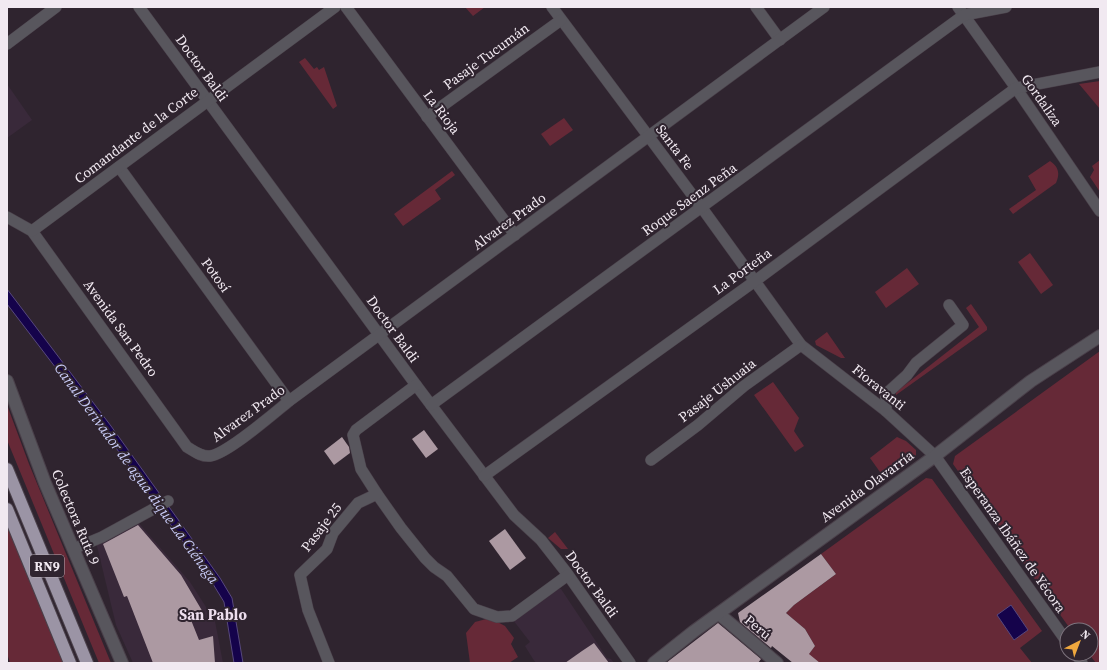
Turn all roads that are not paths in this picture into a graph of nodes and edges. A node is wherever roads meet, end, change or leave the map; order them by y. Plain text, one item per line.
1 (56, 7) edge
2 (139, 7) edge
3 (335, 7) edge
4 (346, 7) edge
5 (552, 7) edge
6 (756, 7) edge
7 (824, 7) edge
8 (1006, 7) edge
9 (961, 11) edge
10 (561, 20) junction
11 (780, 40) junction
12 (7, 44) edge
13 (1100, 72) edge
14 (1016, 88) junction
15 (207, 101) junction
16 (428, 117) junction
17 (648, 138) junction
18 (119, 167) junction
19 (702, 208) junction
20 (1100, 211) edge
21 (7, 217) edge
22 (32, 231) junction
23 (515, 235) junction
24 (755, 281) junction
25 (949, 305) dead end
26 (379, 335) junction
27 (1100, 336) edge
28 (801, 345) junction
29 (7, 381) edge
30 (416, 386) junction
31 (289, 402) junction
32 (431, 405) junction
33 (886, 411) junction
34 (209, 456) joint
35 (935, 456) junction
36 (651, 460) dead end
37 (7, 468) edge
38 (484, 476) junction
39 (377, 494) junction
40 (167, 502) dead end
41 (7, 509) edge
42 (73, 549) junction
43 (568, 575) junction
44 (719, 614) junction
45 (1059, 631) edge
46 (771, 661) edge
47 (70, 663) edge
48 (87, 663) edge
49 (122, 663) edge
50 (329, 663) edge
51 (630, 663) edge
52 (654, 663) edge

1 - 12 street
2 - 15 street, Doctor Baldi
3 - 15 street, Comandante de la Corte
4 - 16 street, La Rioja
5 - 10 street, Santa Fe
6 - 11 street
7 - 11 street, Alvarez Prado
8 - 9 street
9 - 14 street, Gordaliza
9 - 19 street, Roque Saenz Peña
10 - 16 street, Pasaje Tucumán
10 - 17 street, Santa Fe
11 - 17 street, Alvarez Prado
13 - 14 street
14 - 20 street, Gordaliza
14 - 24 street, La Porteña
15 - 18 street, Comandante de la Corte
15 - 26 street, Doctor Baldi
16 - 23 street, La Rioja
17 - 19 street, Santa Fe
17 - 23 street, Alvarez Prado
18 - 22 street, Comandante de la Corte
18 - 31 street, Potosí
19 - 24 street, Santa Fe
19 - 32 street, Roque Saenz Peña
21 - 22 street, Avenida San Pedro
22 - 34 street, Avenida San Pedro
23 - 26 street, Alvarez Prado
24 - 28 street, Santa Fe
24 - 38 street, La Porteña
25 - 33 street
26 - 30 street, Doctor Baldi
26 - 31 street, Alvarez Prado
27 - 35 street, Avenida Olavarría
28 - 33 street, Fioravanti
28 - 36 street, Pasaje Ushuaia
29 - 42 street, Colectora Ruta 9
30 - 32 street, Doctor Baldi
30 - 39 street
31 - 34 street, Alvarez Prado
32 - 38 street, Doctor Baldi
33 - 35 street, Fioravanti
35 - 44 street, Avenida Olavarría
35 - 45 street, Esperanza Ibáñez de Yécora
37 - 48 highway, RN9
38 - 43 street, Doctor Baldi
39 - 43 street
39 - 50 street, Pasaje 25
40 - 42 street
41 - 47 highway, RN9
42 - 49 street, Colectora Ruta 9
43 - 51 street, Doctor Baldi
44 - 46 street, Perú
44 - 52 street, Avenida Olavarría

